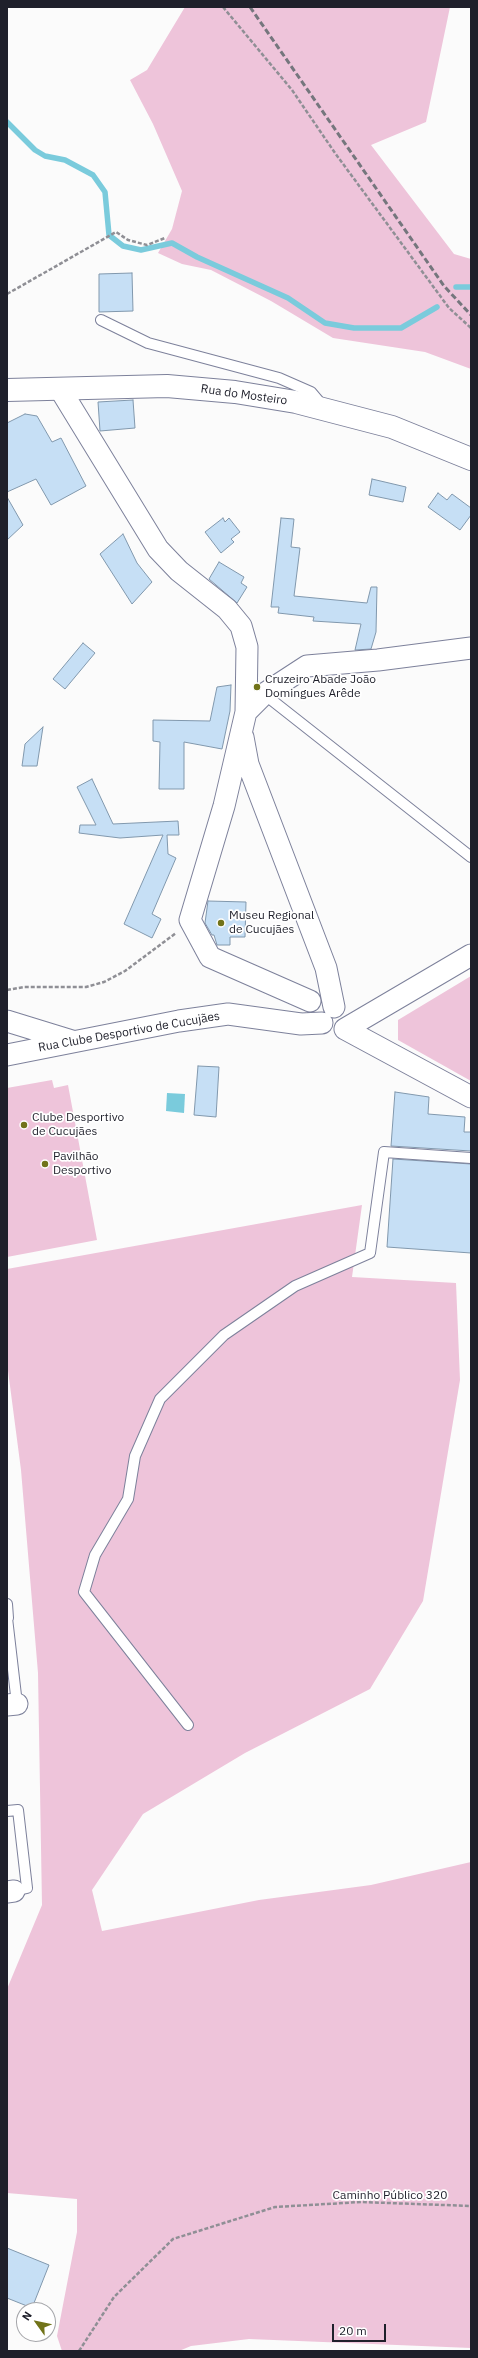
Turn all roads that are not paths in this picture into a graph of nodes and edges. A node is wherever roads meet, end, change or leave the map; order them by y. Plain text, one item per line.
1 (102, 320) dead end
2 (60, 389) junction
3 (7, 390) edge
4 (326, 410) junction
5 (471, 459) edge
6 (471, 648) edge
7 (264, 694) junction
8 (244, 721) junction
9 (471, 857) edge
10 (471, 955) edge
11 (310, 1001) dead end
12 (328, 1015) junction
13 (7, 1021) edge
14 (345, 1028) junction
15 (74, 1042) junction
16 (7, 1055) edge
17 (471, 1097) edge
18 (471, 1158) edge
19 (7, 1604) edge
20 (8, 1618) edge
21 (12, 1705) edge
22 (188, 1725) dead end
23 (7, 1811) edge
24 (11, 1892) edge

1 - 4 lane
2 - 3 main road, Rua do Mosteiro
2 - 4 main road, Rua do Mosteiro
2 - 8 street
4 - 5 main road, Rua do Mosteiro
6 - 7 street
7 - 8 street
7 - 9 lane
8 - 11 street
8 - 12 street
10 - 14 street
12 - 14 street
12 - 15 street, Rua Clube Desportivo de Cucujães
13 - 15 street
14 - 17 street
15 - 16 street, Rua Clube Desportivo de Cucujães
18 - 22 lane
19 - 20 lane
20 - 21 lane
23 - 24 lane

